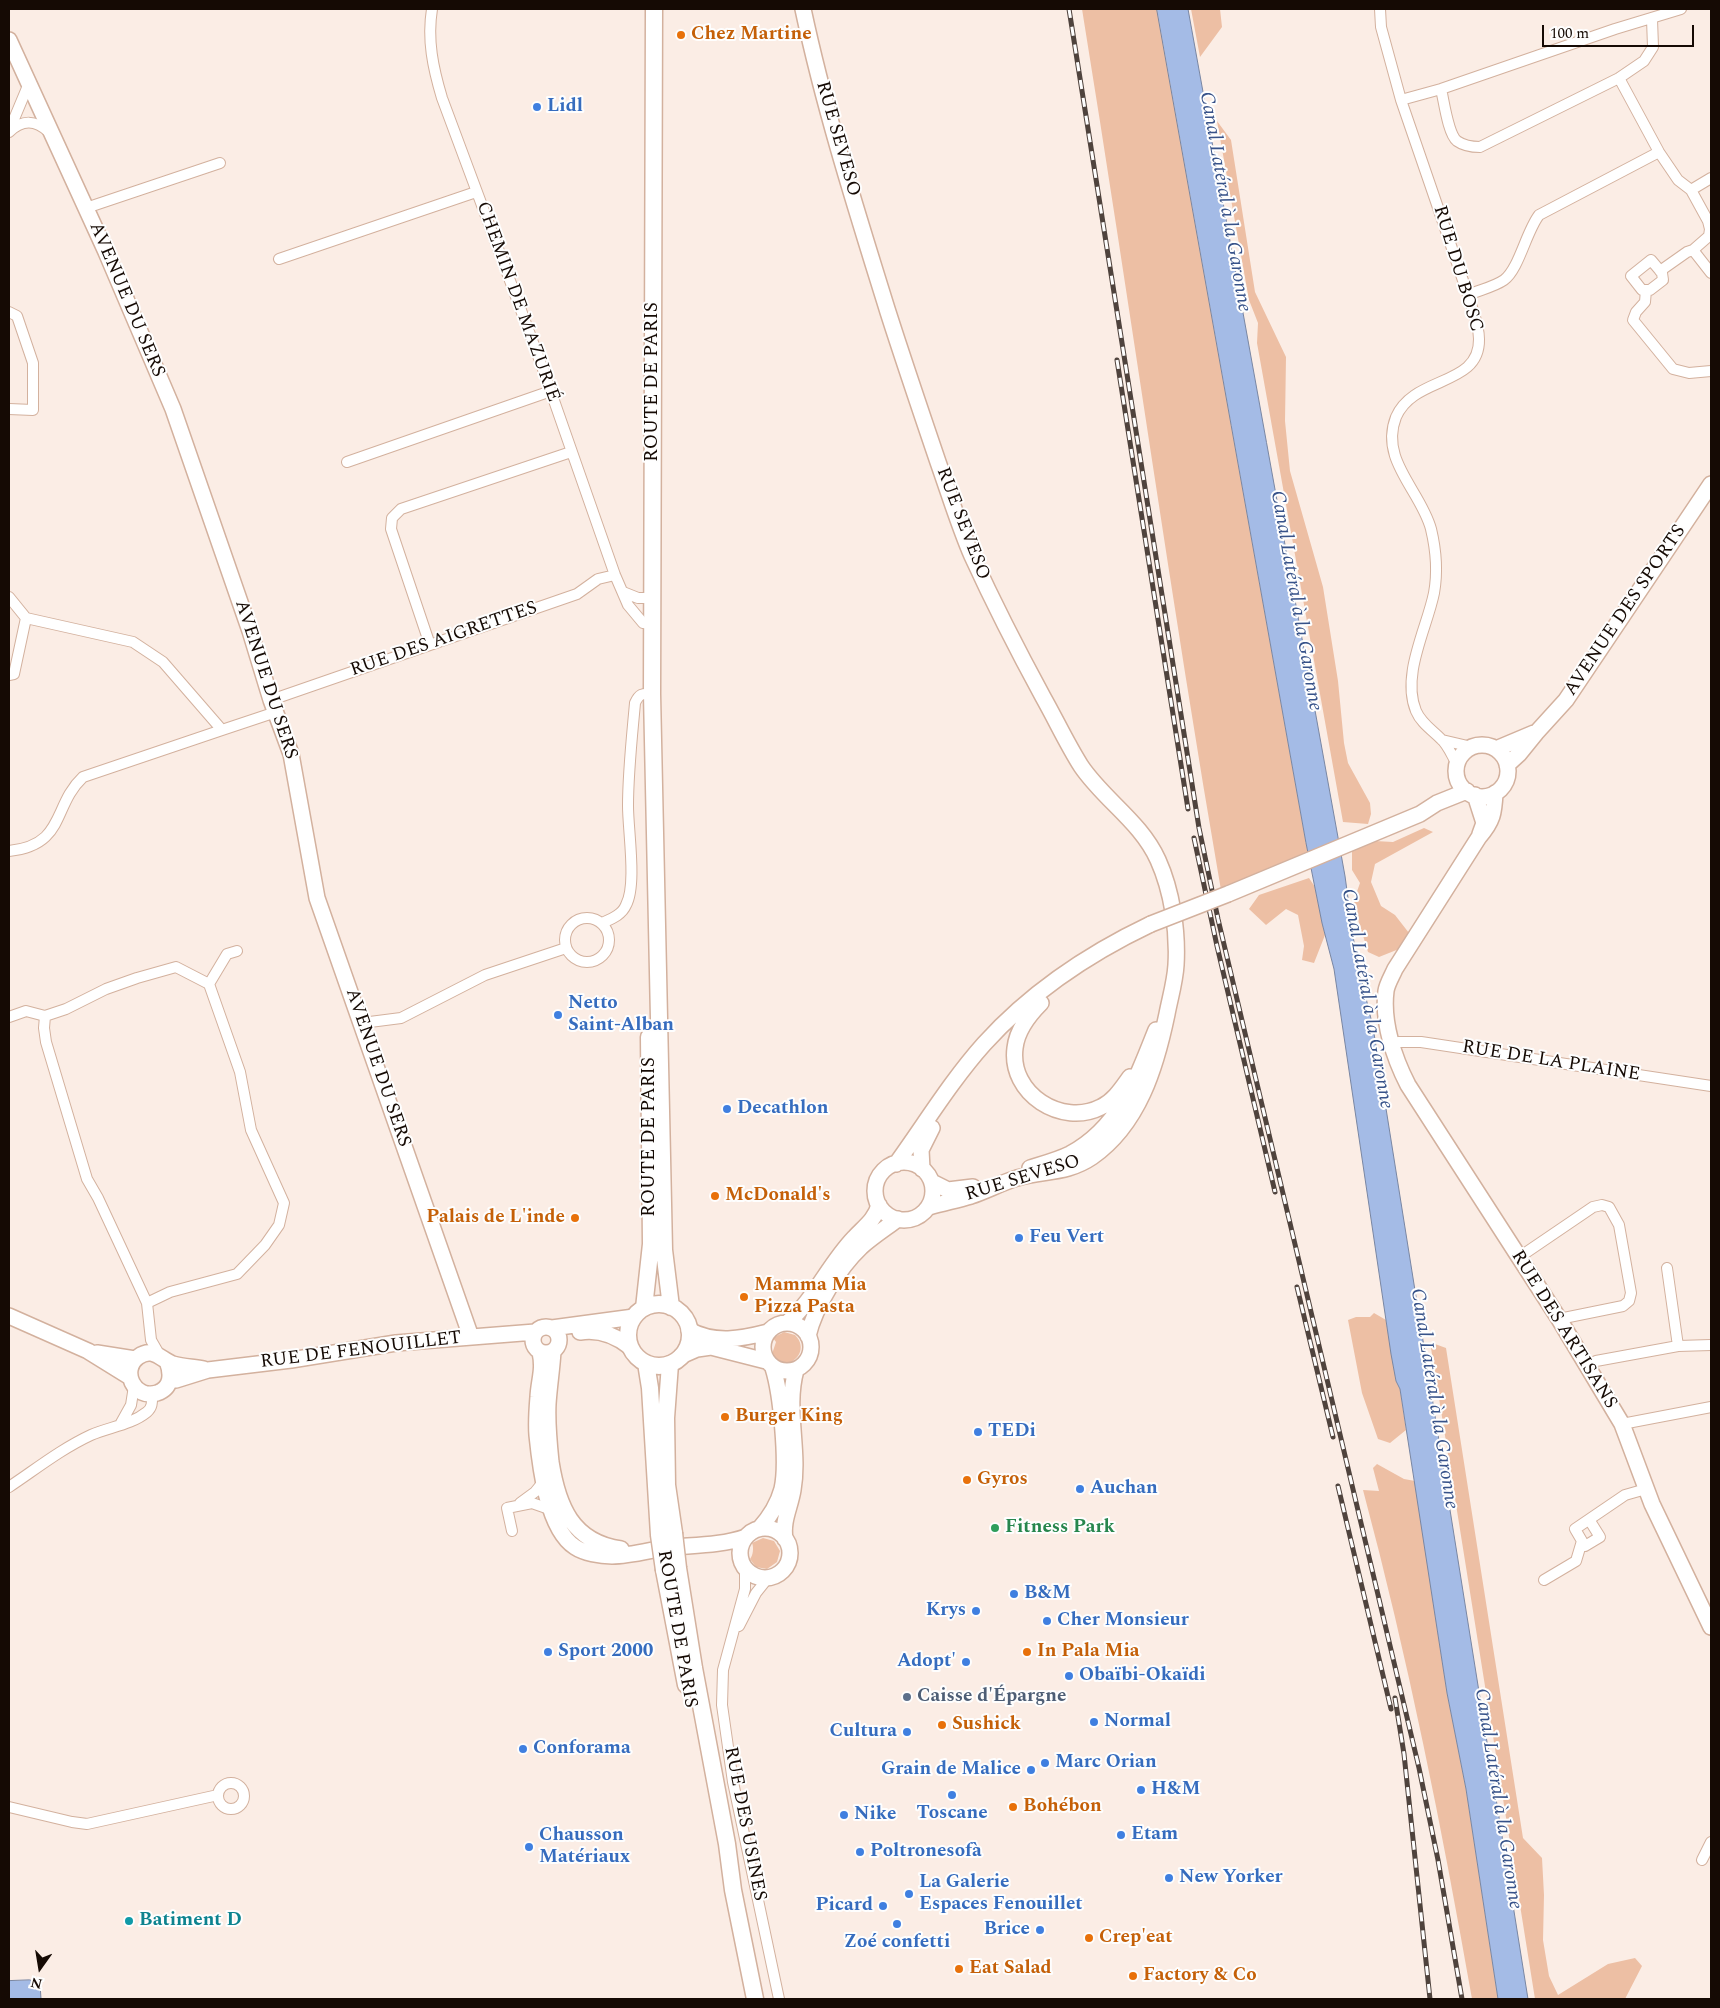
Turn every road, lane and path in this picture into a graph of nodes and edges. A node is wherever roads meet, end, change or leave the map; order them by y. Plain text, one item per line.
1 (432, 9) edge
2 (654, 9) edge
3 (803, 9) edge
4 (1380, 9) edge
5 (1681, 9) edge
6 (1652, 19) junction
7 (9, 40) edge
8 (1619, 78) junction
9 (30, 84) junction
10 (1441, 89) junction
11 (1401, 100) junction
12 (9, 132) edge
13 (56, 142) junction
14 (1659, 152) junction
15 (220, 163) dead end
16 (1711, 178) edge
17 (1691, 190) junction
18 (476, 192) junction
19 (86, 208) junction
20 (1693, 250) junction
21 (279, 259) dead end
22 (1660, 271) junction
23 (1711, 273) edge
24 (1646, 290) junction
25 (1468, 295) junction
26 (9, 312) edge
27 (1711, 370) edge
28 (551, 391) junction
29 (9, 409) edge
30 (571, 452) junction
31 (346, 462) dead end
32 (1711, 484) edge
33 (615, 575) junction
34 (623, 592) junction
35 (9, 596) edge
36 (652, 598) junction
37 (26, 618) junction
38 (652, 624) junction
39 (430, 645) junction
40 (9, 675) edge
41 (645, 695) junction
42 (273, 706) junction
43 (222, 730) junction
44 (1536, 733) junction
45 (1442, 740) junction
46 (1472, 747) junction
47 (1496, 749) junction
48 (652, 754) junction
49 (1507, 765) junction
50 (1457, 770) junction
51 (1471, 793) junction
52 (1495, 793) junction
53 (1437, 803) junction
54 (1479, 837) junction
55 (9, 851) edge
56 (602, 923) junction
57 (566, 948) junction
58 (237, 951) dead end
59 (1085, 959) junction
60 (209, 984) junction
61 (1169, 1004) junction
62 (1014, 1015) junction
63 (45, 1016) junction
64 (9, 1017) edge
65 (362, 1023) junction
66 (1392, 1044) junction
67 (1138, 1074) junction
68 (1711, 1086) edge
69 (896, 1164) junction
70 (922, 1169) junction
71 (932, 1182) junction
72 (879, 1205) junction
73 (929, 1207) junction
74 (898, 1220) junction
75 (1518, 1258) junction
76 (1667, 1268) dead end
77 (147, 1303) junction
78 (671, 1307) junction
79 (639, 1313) junction
80 (9, 1316) edge
81 (1559, 1319) junction
82 (787, 1323) junction
83 (689, 1330) junction
84 (768, 1332) junction
85 (808, 1336) junction
86 (471, 1337) junction
87 (151, 1340) junction
88 (544, 1344) junction
89 (1711, 1345) edge
90 (1678, 1346) junction
91 (630, 1347) junction
92 (88, 1351) junction
93 (138, 1357) junction
94 (163, 1358) junction
95 (676, 1360) junction
96 (646, 1363) junction
97 (770, 1364) junction
98 (1587, 1365) junction
99 (208, 1370) junction
100 (796, 1370) junction
101 (170, 1379) junction
102 (132, 1381) junction
103 (152, 1400) junction
104 (1711, 1407) edge
105 (122, 1423) junction
106 (1622, 1424) junction
107 (544, 1481) junction
108 (9, 1486) edge
109 (1646, 1488) junction
110 (514, 1506) junction
111 (552, 1510) junction
112 (1590, 1520) junction
113 (512, 1531) dead end
114 (753, 1533) junction
115 (667, 1534) junction
116 (785, 1539) junction
117 (1582, 1541) junction
118 (707, 1545) junction
119 (640, 1552) junction
120 (743, 1564) junction
121 (768, 1578) junction
122 (1544, 1580) dead end
123 (1711, 1628) edge
124 (729, 1647) junction
125 (218, 1795) dead end
126 (9, 1807) edge
127 (1711, 1842) edge
128 (1702, 1860) dead end
129 (756, 1999) edge
130 (779, 1999) edge

1 - 18 street, CHEMIN DE MAZURIÉ
2 - 36 main road, ROUTE DE PARIS
3 - 61 main road, RUE SEVESO
4 - 11 street, RUE DU BOSC
5 - 6 street
6 - 8 street
6 - 10 street
7 - 9 main road, AVENUE DU SERS
8 - 10 street
8 - 14 street
9 - 12 street
9 - 13 main road, AVENUE DU SERS
10 - 11 street
11 - 25 street, RUE DU BOSC
12 - 13 street
13 - 19 main road, AVENUE DU SERS
14 - 17 street
14 - 25 street
15 - 19 street
16 - 17 street
17 - 20 street
18 - 21 street
18 - 28 street, CHEMIN DE MAZURIÉ
19 - 42 main road, AVENUE DU SERS
20 - 22 street
20 - 23 street
22 - 24 street
22 - 24 street
24 - 27 street
25 - 45 street, RUE DU BOSC
26 - 29 street
28 - 30 street, CHEMIN DE MAZURIÉ
28 - 31 street
30 - 33 street, CHEMIN DE MAZURIÉ
30 - 39 street
32 - 44 main road, AVENUE DES SPORTS
33 - 34 street, CHEMIN DE MAZURIÉ
33 - 39 street, RUE DES AIGRETTES
34 - 36 street
34 - 38 street, CHEMIN DE MAZURIÉ
35 - 37 street
36 - 38 main road, ROUTE DE PARIS
37 - 40 street
37 - 43 street
38 - 41 main road, ROUTE DE PARIS
39 - 42 street, RUE DES AIGRETTES
41 - 48 main road, ROUTE DE PARIS
41 - 56 street
42 - 43 street, RUE DES AIGRETTES
42 - 65 main road, AVENUE DU SERS
43 - 55 street, RUE DES AIGRETTES
44 - 47 main road, AVENUE DES SPORTS
44 - 49 main road, AVENUE DES SPORTS
45 - 46 street
45 - 50 street, RUE DU BOSC
46 - 47 main road
46 - 50 main road
47 - 49 main road
48 - 78 main road, ROUTE DE PARIS
48 - 79 main road, ROUTE DE PARIS
49 - 52 main road
50 - 51 main road
50 - 53 main road
51 - 52 main road
51 - 53 main road
51 - 54 main road
52 - 54 main road, RUE DES ARTISANS
53 - 59 main road, bridge
54 - 66 main road, RUE DES ARTISANS
56 - 57 street
56 - 57 street
57 - 65 street
58 - 60 street
59 - 62 main road
59 - 67 main road
60 - 63 street
60 - 77 street
61 - 67 main road, RUE SEVESO
61 - 73 main road, RUE SEVESO
62 - 69 main road
62 - 70 main road
63 - 64 street
63 - 77 street
65 - 86 main road, AVENUE DU SERS
66 - 68 street, RUE DE LA PLAINE
66 - 75 main road, RUE DES ARTISANS
67 - 71 main road, RUE SEVESO
69 - 70 main road
69 - 72 main road
70 - 71 main road
71 - 73 main road
72 - 74 main road
72 - 82 main road
73 - 74 main road
74 - 85 main road
75 - 81 main road, RUE DES ARTISANS
75 - 81 street
76 - 90 street
77 - 87 street
78 - 79 main road
78 - 83 main road
79 - 88 main road
79 - 91 main road
80 - 92 main road, RUE DE FENOUILLET
81 - 98 main road, RUE DES ARTISANS
82 - 84 main road
82 - 85 main road
83 - 84 main road
83 - 95 main road
84 - 97 main road
85 - 100 main road
86 - 88 main road, RUE DE FENOUILLET
86 - 99 main road, RUE DE FENOUILLET
87 - 93 street
87 - 94 street
88 - 91 main road
88 - 107 main road
88 - 119 main road
89 - 90 street
90 - 98 street
91 - 96 main road
92 - 93 main road, RUE DE FENOUILLET
92 - 102 main road, RUE DE FENOUILLET
93 - 94 main road, RUE DE FENOUILLET
93 - 102 main road
94 - 99 main road, RUE DE FENOUILLET
94 - 101 main road
95 - 96 main road
95 - 97 main road
95 - 115 main road, ROUTE DE PARIS
96 - 115 main road, ROUTE DE PARIS
97 - 100 main road
97 - 114 main road
98 - 106 main road, RUE DES ARTISANS
99 - 101 main road, RUE DE FENOUILLET
100 - 116 main road
101 - 103 main road, RUE DE FENOUILLET
102 - 103 main road, RUE DE FENOUILLET
102 - 105 street
103 - 105 street
104 - 106 street
105 - 108 street
106 - 109 main road, RUE DES ARTISANS
107 - 110 street
107 - 111 main road
109 - 112 street
109 - 123 main road, RUE DES ARTISANS
110 - 111 street
110 - 113 street
111 - 119 main road
112 - 117 street
112 - 117 street
114 - 116 main road
114 - 118 main road
114 - 120 main road
115 - 129 main road, ROUTE DE PARIS, bridge
116 - 121 main road
117 - 122 street
118 - 119 main road
118 - 120 main road
120 - 121 main road
120 - 124 street, RUE DES USINES
121 - 124 street, RUE DES USINES
124 - 130 street, RUE DES USINES
125 - 126 street
127 - 128 street

